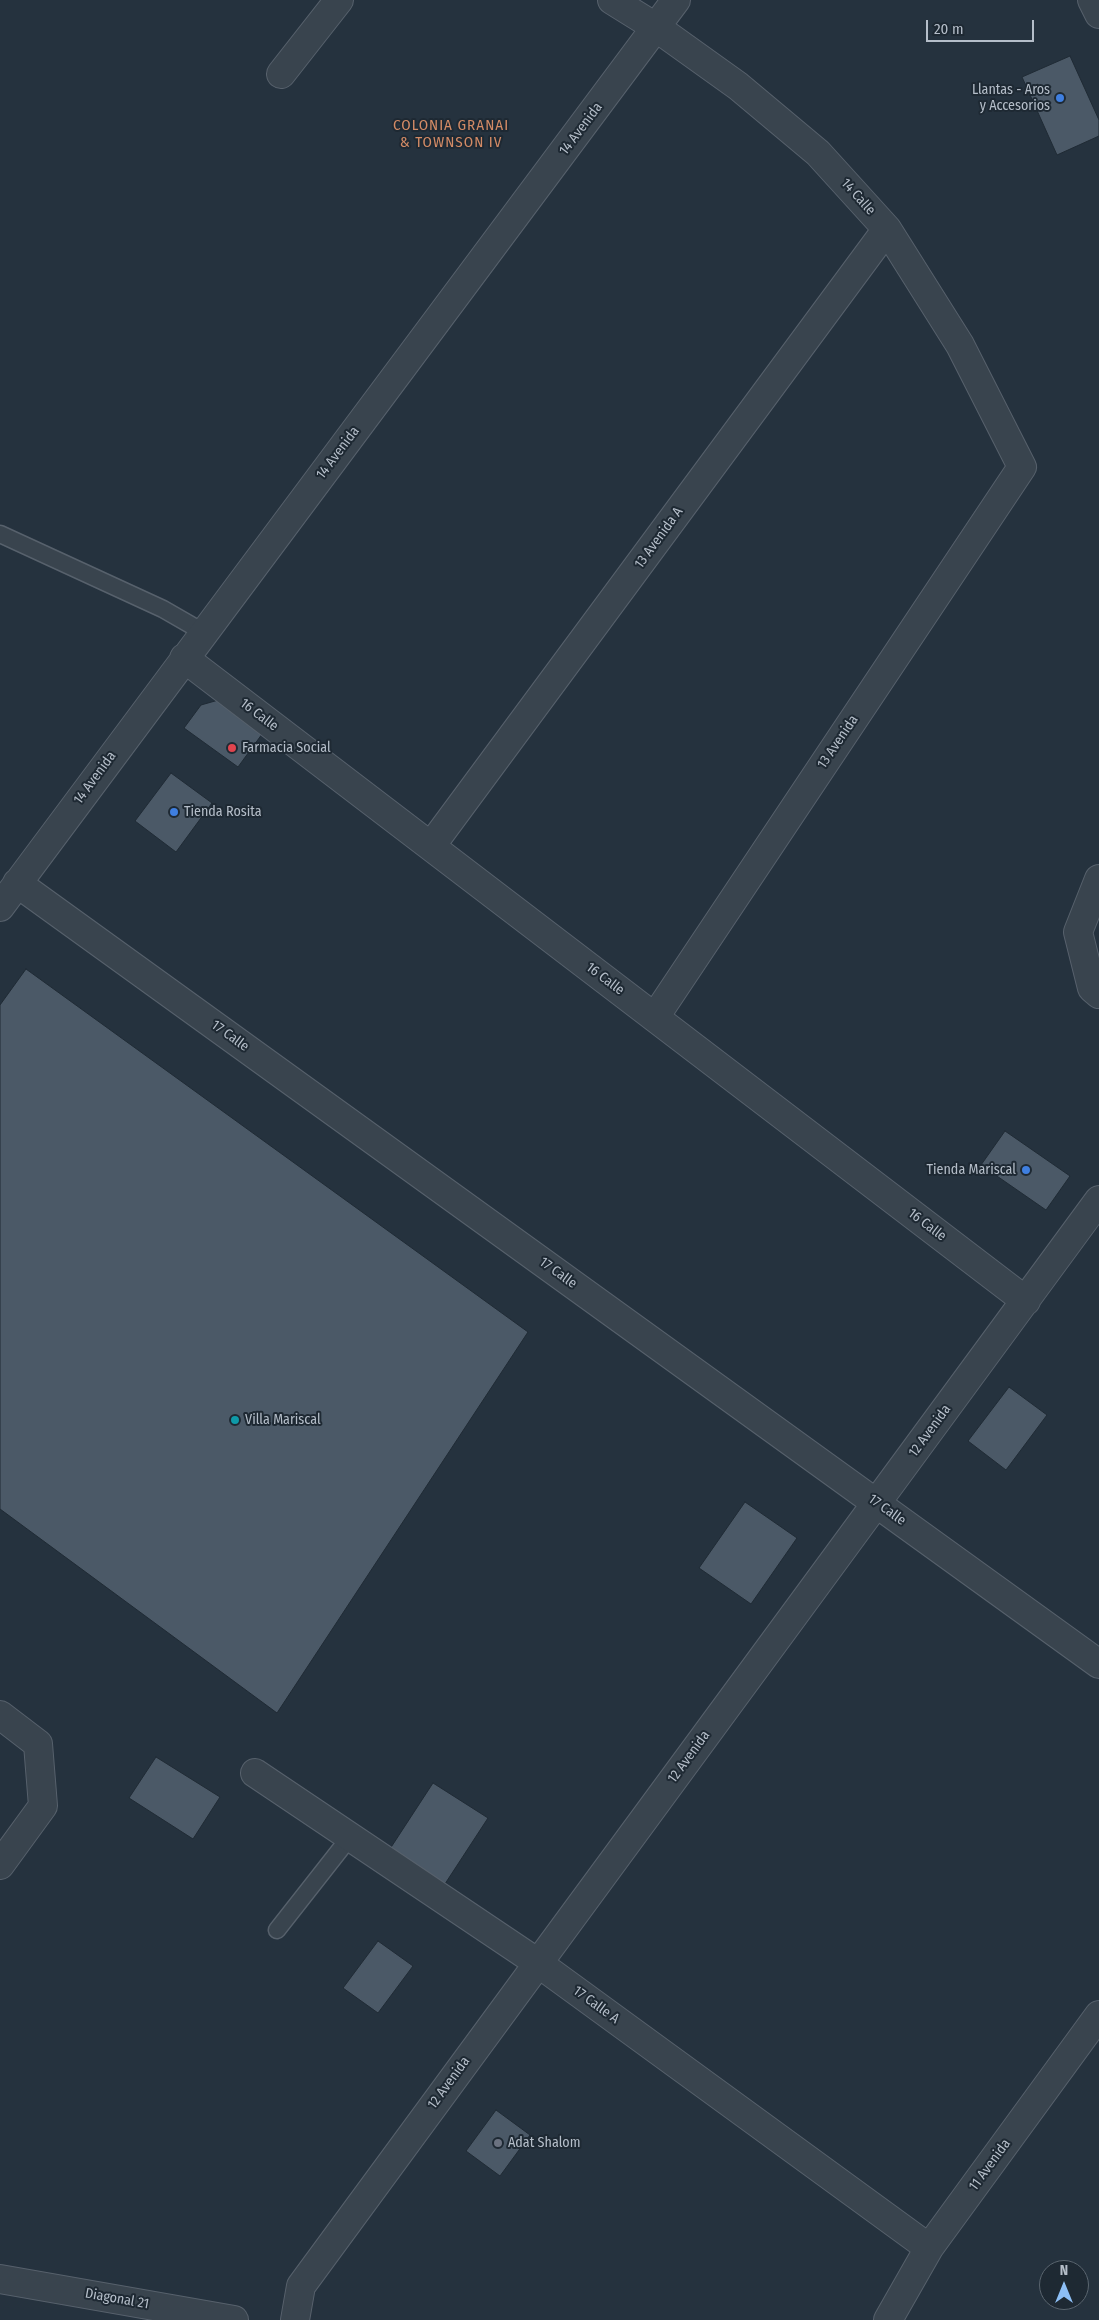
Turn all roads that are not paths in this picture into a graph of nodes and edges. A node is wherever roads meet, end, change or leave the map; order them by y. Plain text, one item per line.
1 (339, 0) edge
2 (612, 0) edge
3 (676, 0) edge
4 (1092, 0) edge
5 (1099, 14) edge
6 (657, 28) junction
7 (281, 74) dead end
8 (887, 229) junction
9 (1022, 467) joint
10 (0, 534) edge
11 (204, 632) junction
12 (184, 658) junction
13 (431, 846) junction
14 (1099, 879) edge
15 (17, 883) junction
16 (0, 907) edge
17 (1099, 994) edge
18 (655, 1017) junction
19 (1099, 1200) edge
20 (1026, 1301) junction
21 (877, 1502) junction
22 (1099, 1664) edge
23 (0, 1715) edge
24 (255, 1773) dead end
25 (350, 1837) junction
26 (0, 1865) edge
27 (277, 1930) dead end
28 (538, 1963) junction
29 (1099, 2015) edge
30 (929, 2248) junction
31 (0, 2278) edge
32 (234, 2320) edge
33 (295, 2320) edge
34 (888, 2320) edge

1 - 7 street
2 - 6 street, 14 Calle
3 - 6 street, 14 Avenida
4 - 5 street
6 - 8 street, 14 Calle
6 - 11 street, 14 Avenida
8 - 9 street, 14 Calle
8 - 13 street, 13 Avenida A
9 - 18 street, 13 Avenida
10 - 11 lane
11 - 12 street, 14 Avenida
12 - 13 street, 16 Calle
12 - 15 street, 14 Avenida
13 - 18 street, 16 Calle
14 - 17 street
15 - 16 street, 14 Avenida
15 - 21 street, 17 Calle
18 - 20 street, 16 Calle
19 - 20 street, 12 Avenida
20 - 21 street, 12 Avenida
21 - 22 street, 17 Calle
21 - 28 street, 12 Avenida
23 - 26 street
24 - 25 street, 17 Calle A
25 - 27 lane
25 - 28 street, 17 Calle A
28 - 30 street, 17 Calle A
28 - 33 street, 12 Avenida
29 - 30 street, 11 Avenida
30 - 34 street, 11 Avenida
31 - 32 street, Diagonal 21

